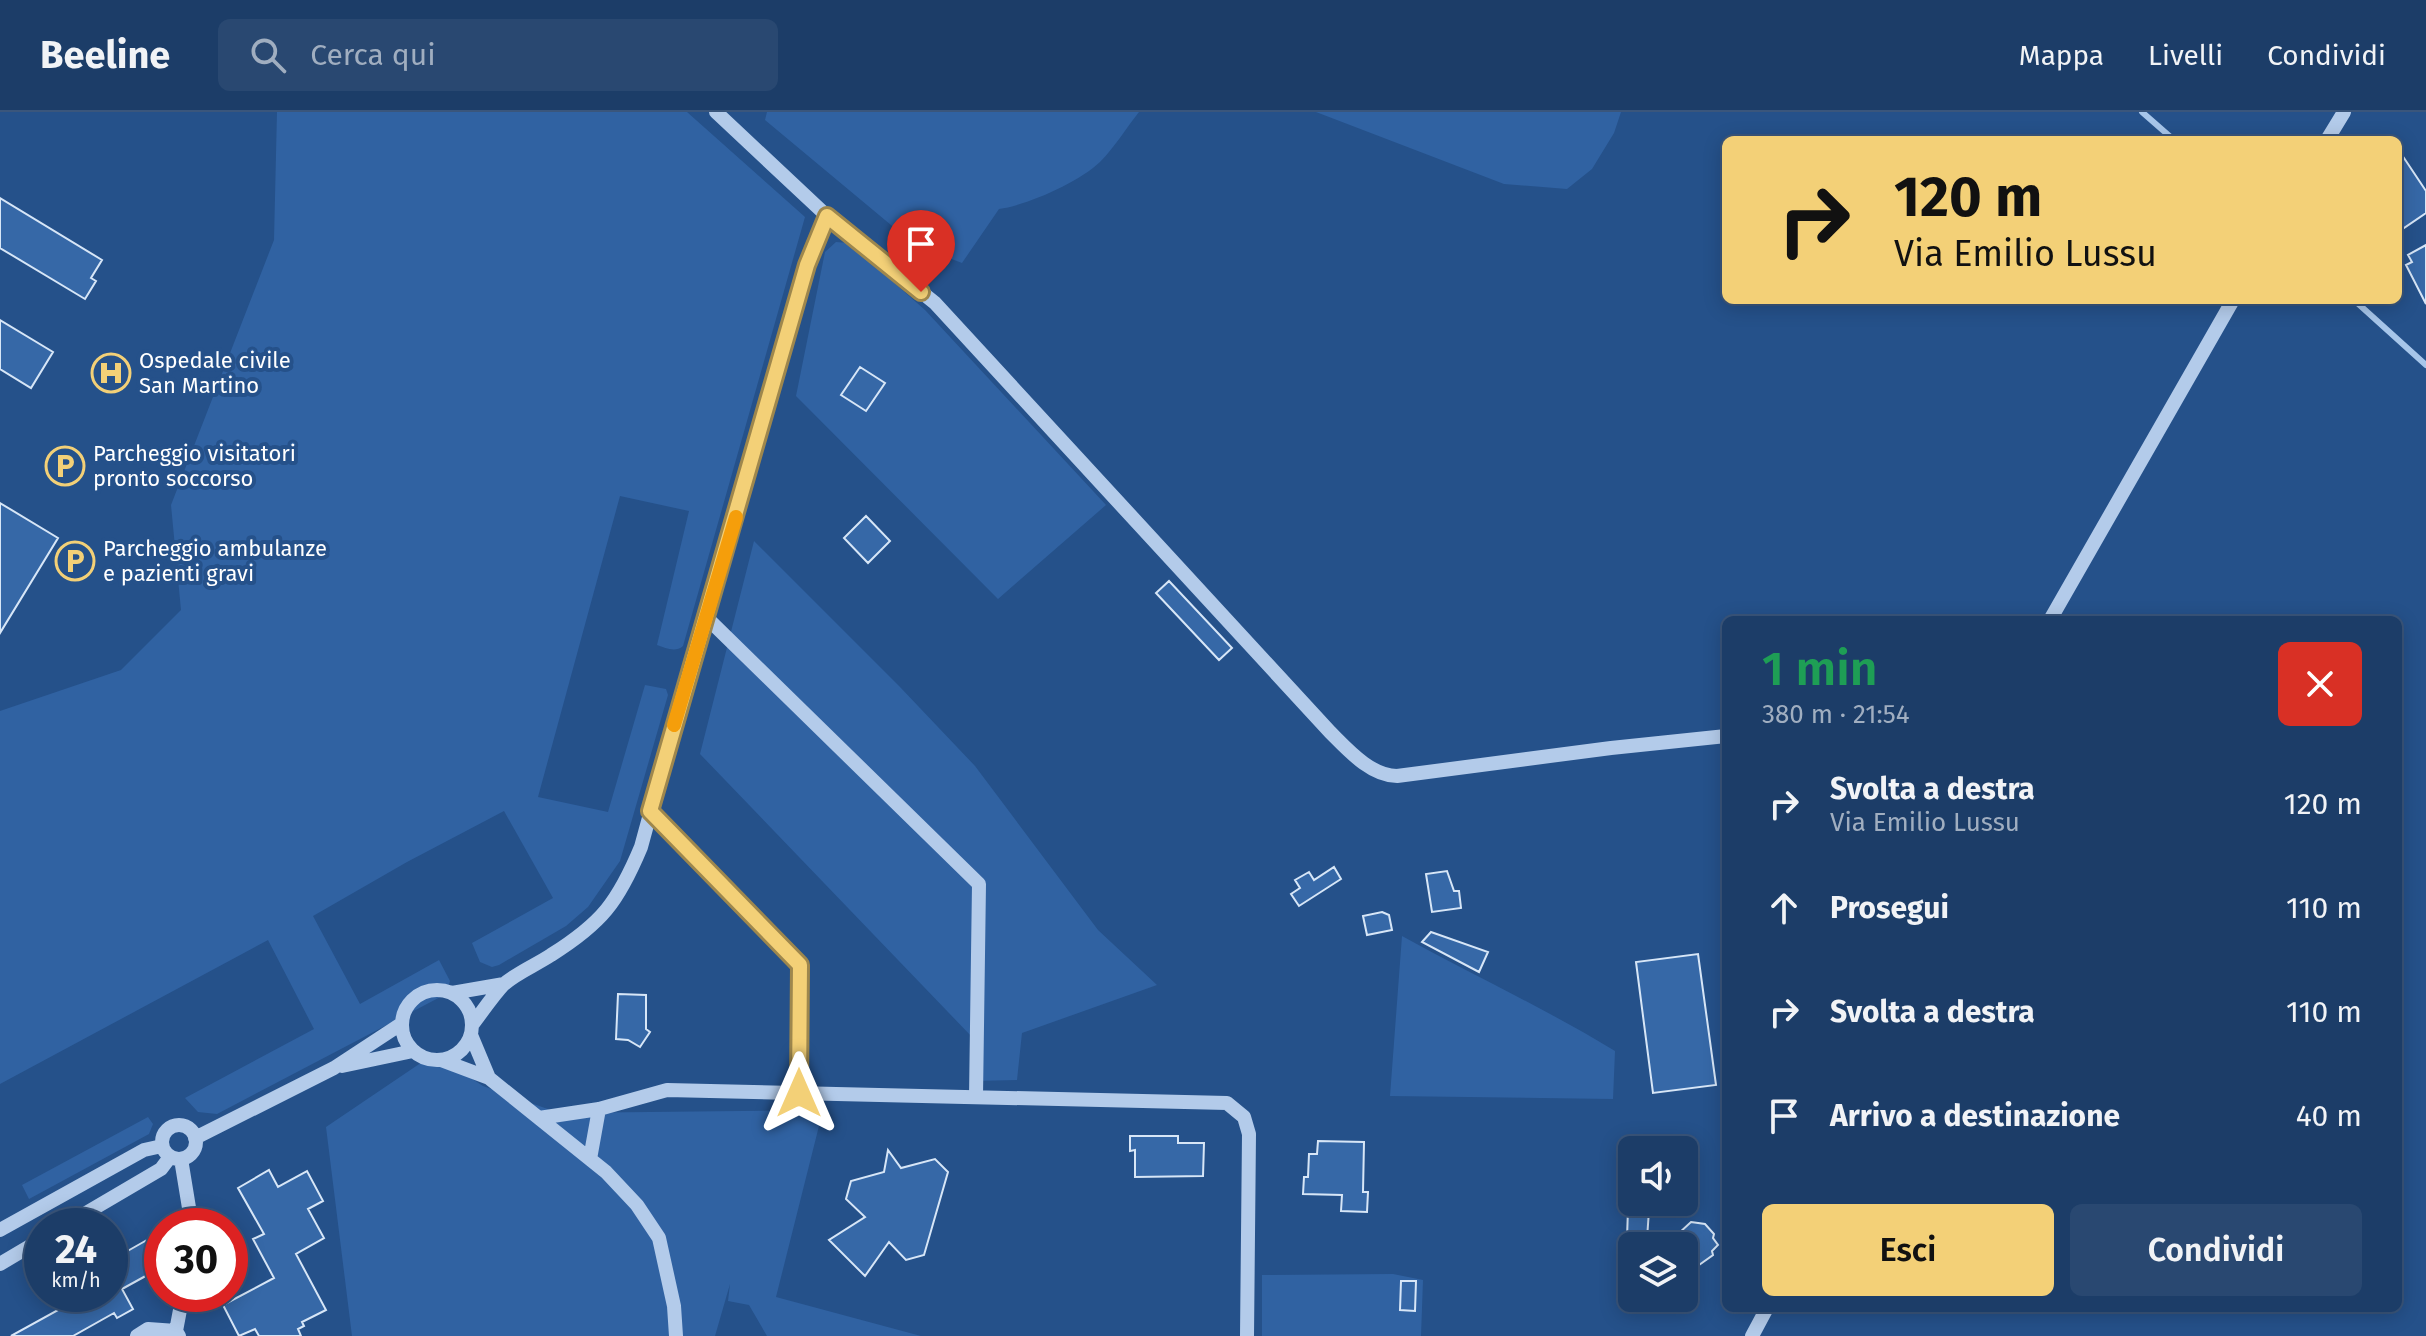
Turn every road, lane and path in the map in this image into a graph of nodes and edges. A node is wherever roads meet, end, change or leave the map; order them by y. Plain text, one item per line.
1 (716, 112) edge
2 (2344, 112) edge
3 (2329, 136) edge
4 (827, 216) junction
5 (2231, 304) edge
6 (2052, 616) edge
7 (706, 617) junction
8 (1722, 736) edge
9 (650, 811) junction
10 (504, 984) junction
11 (452, 993) junction
12 (401, 1024) junction
13 (471, 1030) junction
14 (413, 1051) junction
15 (441, 1060) junction
16 (334, 1068) junction
17 (489, 1078) junction
18 (799, 1093) junction
19 (976, 1097) junction
20 (599, 1109) junction
21 (539, 1118) junction
22 (195, 1138) junction
23 (171, 1154) junction
24 (590, 1159) junction
25 (95, 1208) edge
26 (187, 1208) edge
27 (0, 1230) edge
28 (24, 1250) edge
29 (0, 1264) edge
30 (181, 1312) edge
31 (1765, 1312) edge
32 (178, 1333) edge
33 (137, 1336) edge
34 (676, 1336) edge
35 (1247, 1336) edge
36 (1752, 1336) edge

1 - 4 street
2 - 3 street
4 - 7 street
4 - 8 street
5 - 6 street
7 - 9 street
7 - 19 street
9 - 10 street
9 - 18 street
10 - 11 street
10 - 13 street
11 - 12 street
11 - 13 street
12 - 14 street
12 - 16 street
13 - 15 street
13 - 17 street
14 - 15 street
14 - 16 street
15 - 17 street
16 - 22 street
17 - 21 street
18 - 19 street
18 - 20 street
19 - 35 street
20 - 21 street
20 - 24 street
21 - 24 street
22 - 23 street
22 - 23 street
23 - 25 street
23 - 26 street
23 - 27 street
24 - 34 street
28 - 29 street
30 - 32 street
31 - 36 street
32 - 33 street

